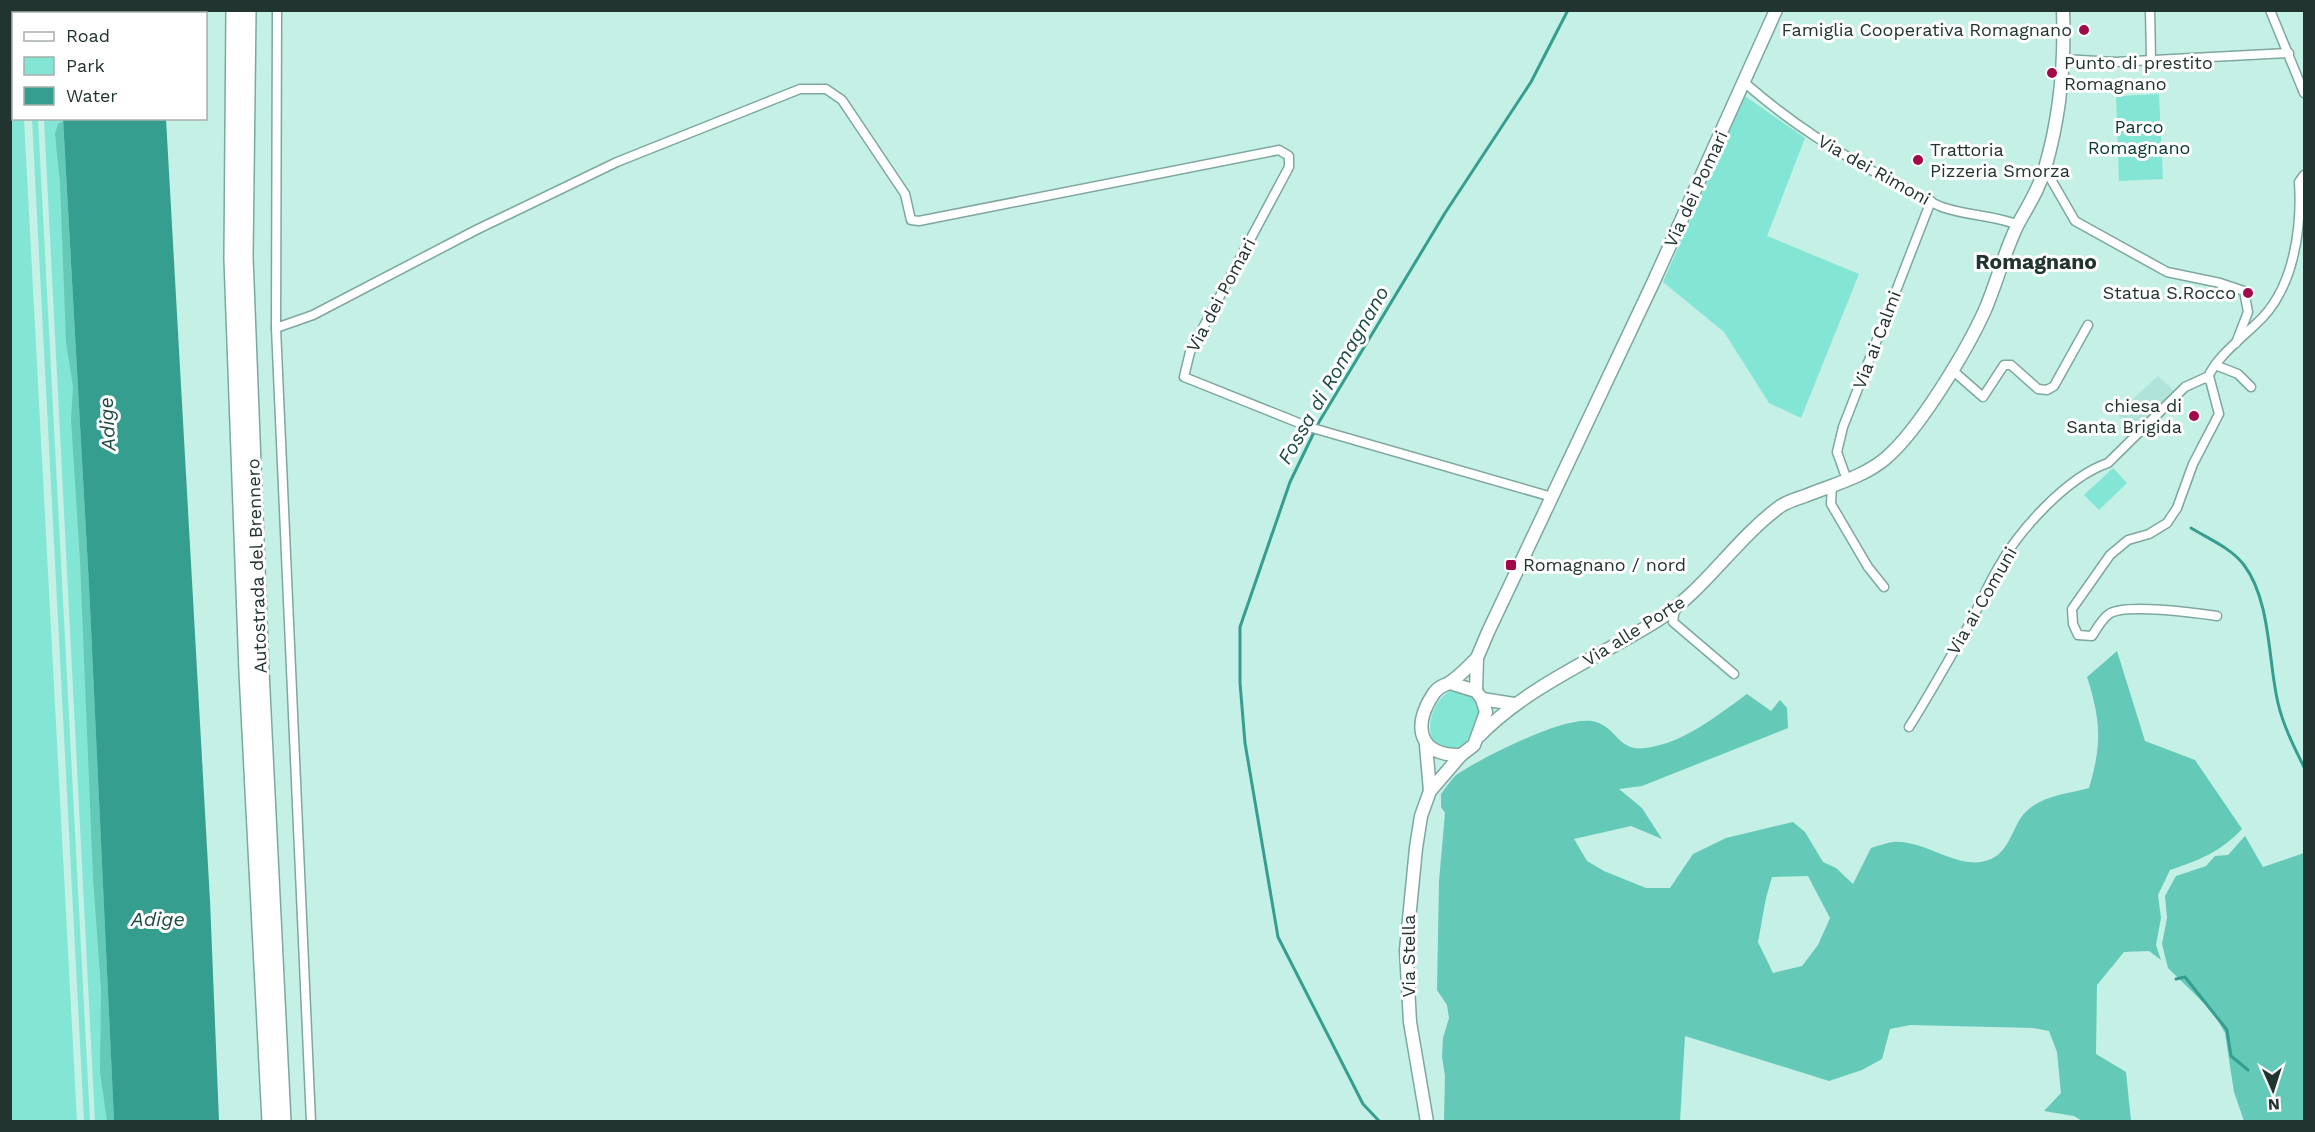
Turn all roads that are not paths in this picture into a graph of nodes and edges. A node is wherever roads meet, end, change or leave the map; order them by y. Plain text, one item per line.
1 (234, 10) edge
2 (248, 10) edge
3 (277, 10) edge
4 (1776, 10) edge
5 (2063, 10) edge
6 (2150, 10) edge
7 (2270, 10) edge
8 (2289, 53) junction
9 (2063, 59) junction
10 (2151, 60) junction
11 (1745, 83) junction
12 (2304, 93) edge
13 (2045, 169) junction
14 (2304, 175) edge
15 (1931, 201) junction
16 (2018, 225) junction
17 (2088, 325) dead end
18 (276, 328) junction
19 (2236, 344) junction
20 (2215, 365) junction
21 (1951, 369) junction
22 (2209, 376) junction
23 (2205, 385) dead end
24 (2251, 387) dead end
25 (1847, 480) junction
26 (1832, 485) junction
27 (1552, 497) junction
28 (1884, 587) dead end
29 (1675, 608) junction
30 (2217, 616) dead end
31 (1477, 658) junction
32 (1734, 674) dead end
33 (1450, 683) junction
34 (1479, 695) junction
35 (1514, 704) junction
36 (1909, 727) dead end
37 (1479, 736) junction
38 (1426, 745) junction
39 (1461, 755) junction
40 (1430, 791) junction
41 (270, 1122) edge
42 (283, 1122) edge
43 (311, 1122) edge
44 (1427, 1122) edge

1 - 41 highway, Autostrada del Brennero
2 - 42 highway, Autostrada del Brennero
3 - 18 street
4 - 11 main road, Via dei Pomari
5 - 9 main road, Via alle Porte
6 - 10 street
7 - 8 street
8 - 10 street
8 - 12 street
9 - 10 street
9 - 13 main road, Via alle Porte
11 - 15 street, Via dei Rimoni
11 - 27 main road, Via dei Pomari
13 - 16 main road, Via alle Porte
13 - 19 street
14 - 19 street
15 - 16 street, Via dei Rimoni
15 - 25 street, Via ai Calmi
16 - 21 main road, Via alle Porte
17 - 21 street
18 - 27 street, Via dei Pomari
18 - 43 street
19 - 20 street
20 - 22 street
20 - 24 street
21 - 25 main road, Via alle Porte
22 - 23 street
22 - 30 street
22 - 36 street, Via ai Comuni
25 - 26 main road, Via alle Porte
26 - 28 street
26 - 29 main road, Via alle Porte
27 - 31 main road, Via dei Pomari
29 - 32 street
29 - 35 main road, Via alle Porte
31 - 33 main road, Via dei Pomari
31 - 34 main road, Via dei Pomari
33 - 34 main road
33 - 38 main road, Via dei Pomari
34 - 35 main road
34 - 37 main road, Via dei Pomari
35 - 37 main road, Via alle Porte
37 - 39 main road
38 - 39 main road
38 - 40 main road, Via Stella
39 - 40 main road, Via Stella
40 - 44 main road, Via Stella

